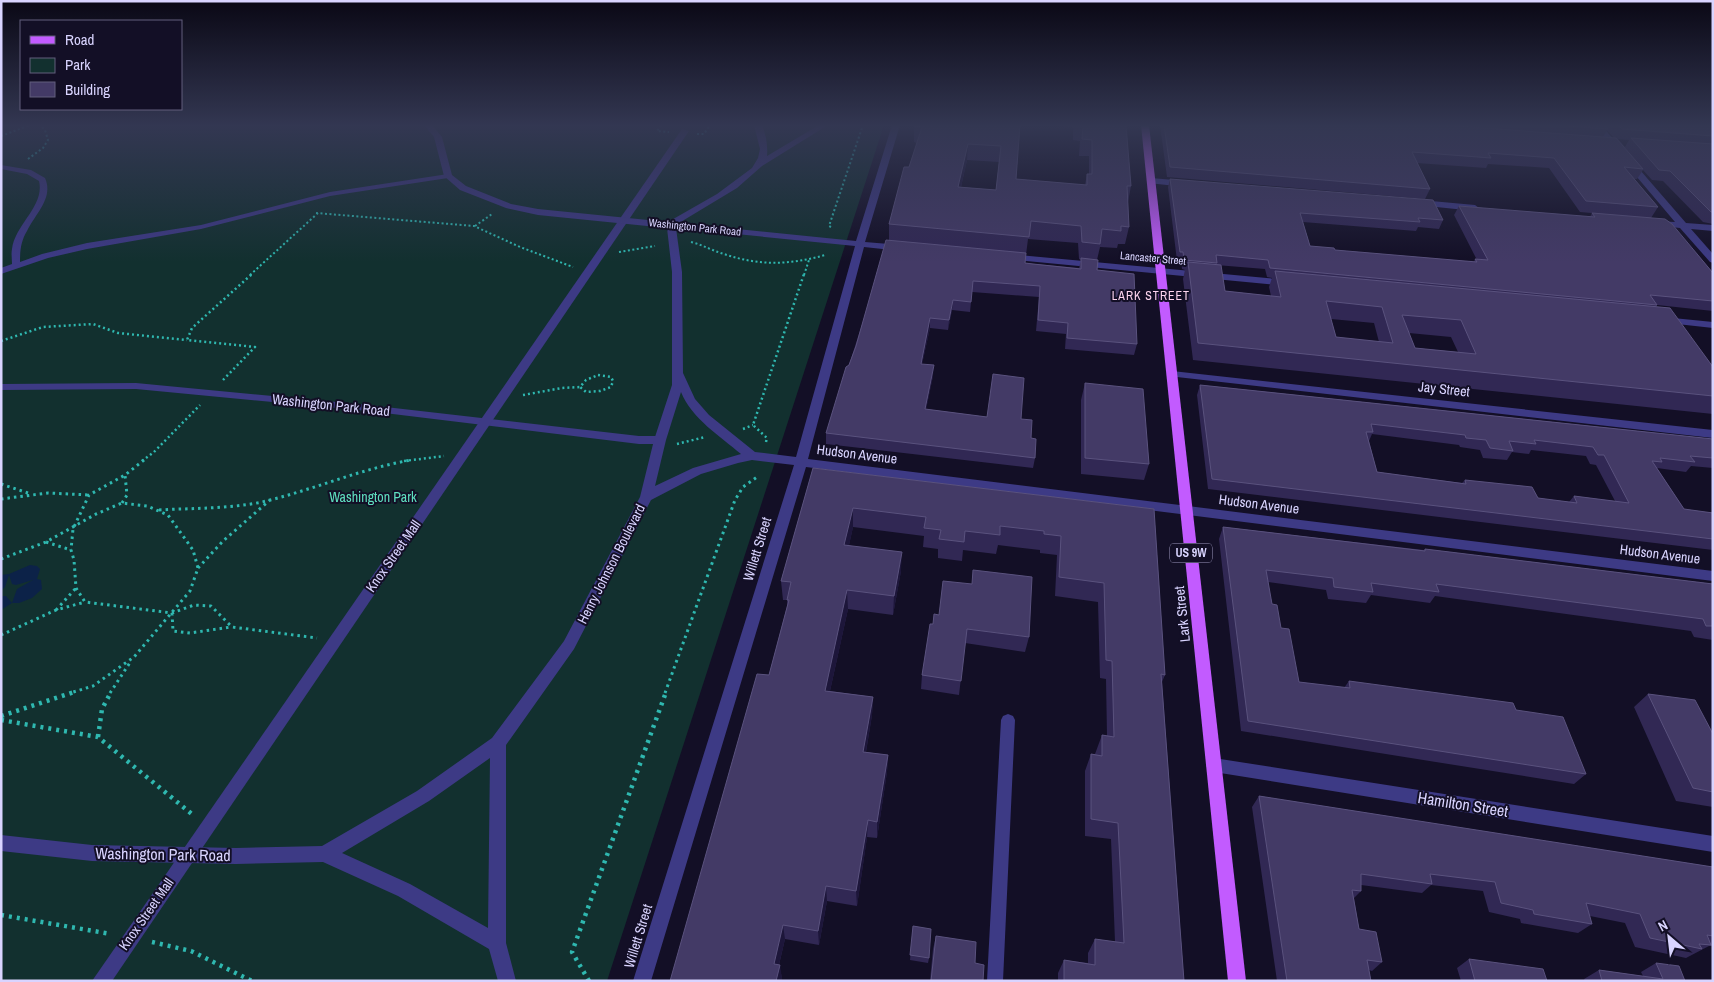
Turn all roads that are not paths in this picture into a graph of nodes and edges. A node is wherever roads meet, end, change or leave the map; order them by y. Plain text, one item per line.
1 (26, 171) edge
2 (447, 171) edge
3 (658, 171) edge
4 (752, 171) edge
5 (882, 171) edge
6 (1150, 171) edge
7 (1637, 171) edge
8 (448, 176) junction
9 (1151, 181) junction
10 (1193, 184) edge
11 (1408, 202) edge
12 (1487, 209) edge
13 (624, 220) junction
14 (1644, 222) edge
15 (671, 224) junction
16 (1683, 225) junction
17 (1713, 228) edge
18 (860, 244) junction
19 (910, 248) edge
20 (998, 256) edge
21 (1713, 260) edge
22 (16, 265) junction
23 (1, 271) edge
24 (1161, 271) junction
25 (1298, 284) edge
26 (1654, 319) edge
27 (1713, 325) edge
28 (678, 370) junction
29 (1172, 374) junction
30 (1, 388) edge
31 (485, 421) junction
32 (1713, 434) edge
33 (660, 440) junction
34 (752, 456) junction
35 (800, 462) junction
36 (646, 497) junction
37 (1186, 509) junction
38 (1713, 576) edge
39 (1008, 720) dead end
40 (498, 743) junction
41 (1214, 765) junction
42 (1, 843) edge
43 (1713, 844) edge
44 (188, 854) junction
45 (324, 854) junction
46 (497, 943) junction
47 (101, 981) edge
48 (507, 981) edge
49 (642, 981) edge
50 (995, 981) edge
51 (1237, 981) edge

1 - 22 lane
2 - 8 street
3 - 13 street, Knox Street Mall
4 - 15 street
5 - 18 street, Willett Street
6 - 9 main road, Lark Street / US 9W
7 - 16 street
8 - 13 street, Washington Park Road
8 - 22 lane
9 - 10 street
9 - 24 main road, Lark Street / US 9W
11 - 12 street
13 - 15 street, Washington Park Road
13 - 31 street, Knox Street Mall
14 - 16 street
15 - 18 street, Washington Park Road
15 - 28 street, Henry Johnson Boulevard
16 - 17 street
16 - 21 street
18 - 19 street
18 - 35 street, Willett Street
20 - 24 street, Lancaster Street
22 - 23 lane
24 - 25 street, Lancaster Street
24 - 29 main road, Lark Street / US 9W
26 - 27 street
28 - 33 street, Henry Johnson Boulevard
28 - 34 street
29 - 32 street, Jay Street
29 - 37 main road, Lark Street / US 9W
30 - 31 lane, Washington Park Road
31 - 33 lane, Washington Park Road
31 - 44 street, Knox Street Mall
33 - 36 street, Henry Johnson Boulevard
34 - 35 street
34 - 36 street
35 - 37 street, Hudson Avenue
35 - 49 street, Willett Street
36 - 40 street, Henry Johnson Boulevard
37 - 38 street, Hudson Avenue
37 - 41 main road, Lark Street / US 9W
39 - 50 lane
40 - 45 street, Washington Park Road
40 - 46 street
41 - 43 street, Hamilton Street
41 - 51 main road, Lark Street / US 9W
42 - 44 street, Washington Park Road
44 - 45 street, Washington Park Road
44 - 47 street, Knox Street Mall
45 - 46 street, Washington Park Road
46 - 48 street

